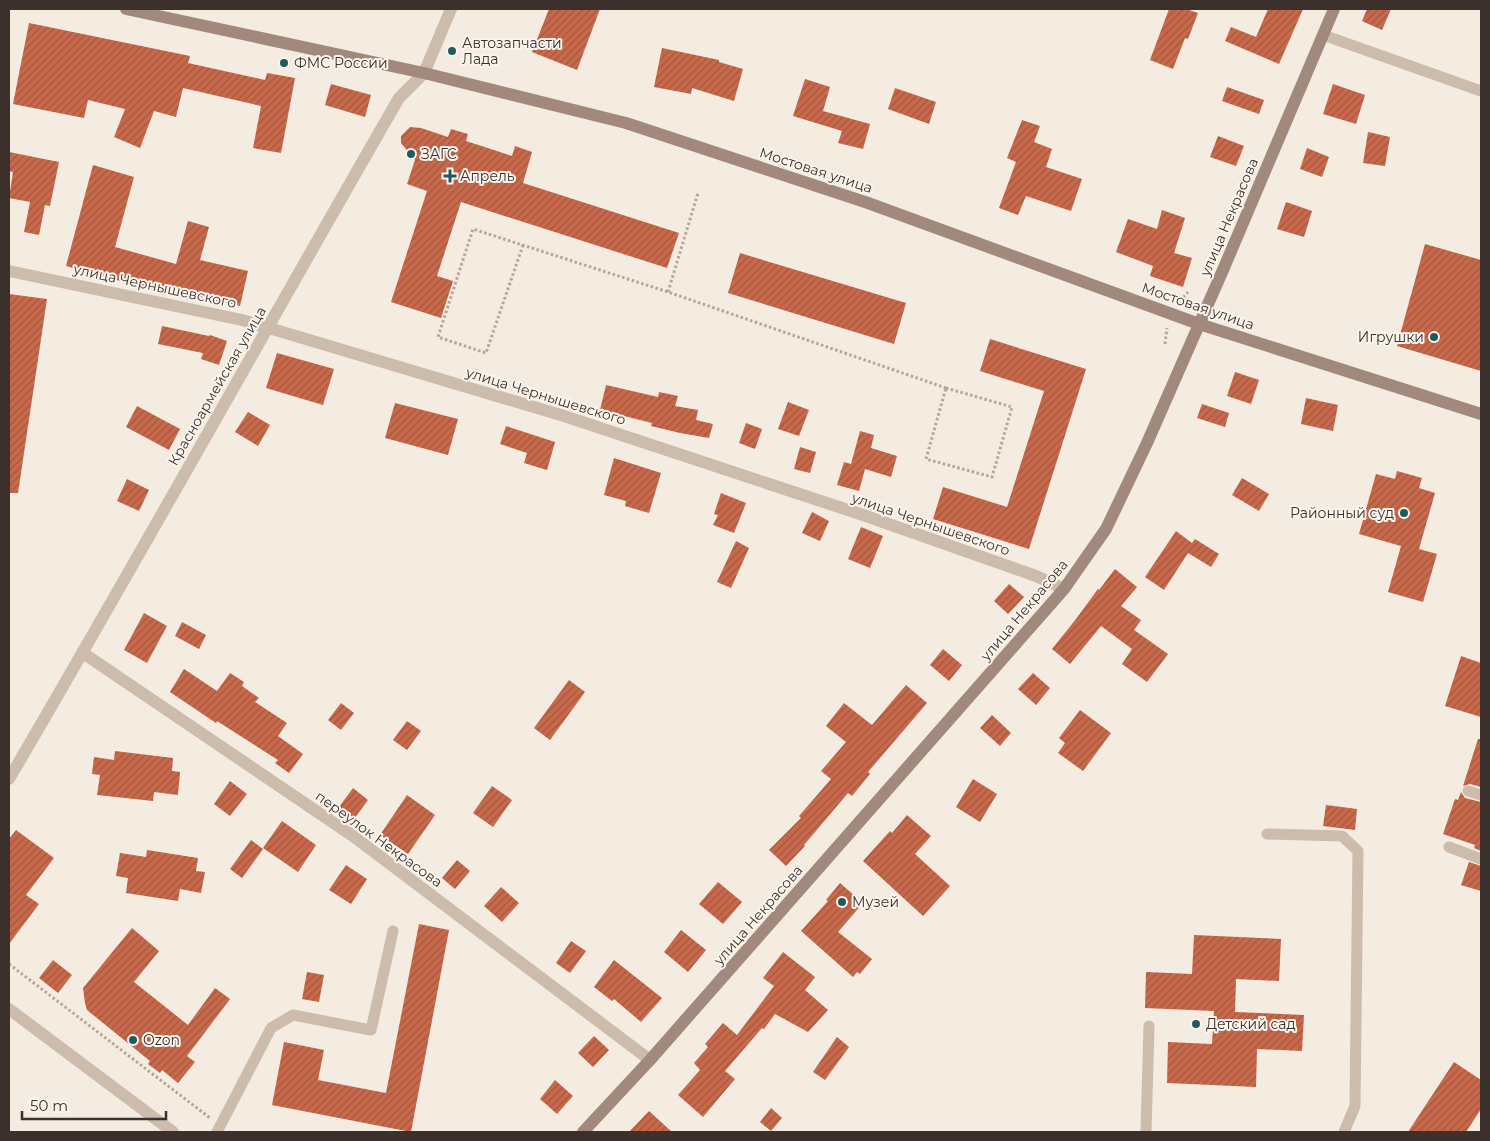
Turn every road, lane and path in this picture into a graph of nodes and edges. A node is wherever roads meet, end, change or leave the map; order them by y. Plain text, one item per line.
1 (126, 9) edge
2 (451, 9) edge
3 (1334, 9) edge
4 (1323, 35) junction
5 (424, 73) junction
6 (1481, 91) edge
7 (698, 193) dead end
8 (523, 245) junction
9 (9, 271) edge
10 (668, 292) junction
11 (1199, 324) junction
12 (266, 328) junction
13 (946, 388) junction
14 (1481, 414) edge
15 (1064, 589) junction
16 (83, 653) junction
17 (9, 779) edge
18 (1468, 791) dead end
19 (1481, 796) edge
20 (1268, 834) dead end
21 (1449, 848) dead end
22 (1481, 859) edge
23 (393, 932) dead end
24 (9, 964) edge
25 (9, 1009) edge
26 (1150, 1026) dead end
27 (650, 1060) junction
28 (212, 1120) dead end
29 (173, 1132) edge
30 (218, 1132) edge
31 (584, 1132) edge
32 (1146, 1132) edge
33 (1344, 1132) edge

1 - 5 main road, Мостовая улица
2 - 5 street, Красноармейская улица
3 - 4 main road, улица Некрасова
4 - 6 lane
4 - 11 main road, улица Некрасова
5 - 11 main road, Мостовая улица
5 - 12 street, Красноармейская улица
7 - 10 path
8 - 8 path
8 - 10 path
9 - 12 street, улица Чернышевского
10 - 13 path
11 - 14 main road, Мостовая улица
11 - 15 main road, улица Некрасова
12 - 15 street, улица Чернышевского
12 - 16 street, Красноармейская улица
13 - 13 path
15 - 27 main road, улица Некрасова
16 - 17 street, Красноармейская улица
16 - 27 street, переулок Некрасова
18 - 19 lane
20 - 33 lane
21 - 22 lane
23 - 30 lane
24 - 28 path
25 - 29 street
26 - 32 lane
27 - 31 main road, улица Некрасова

